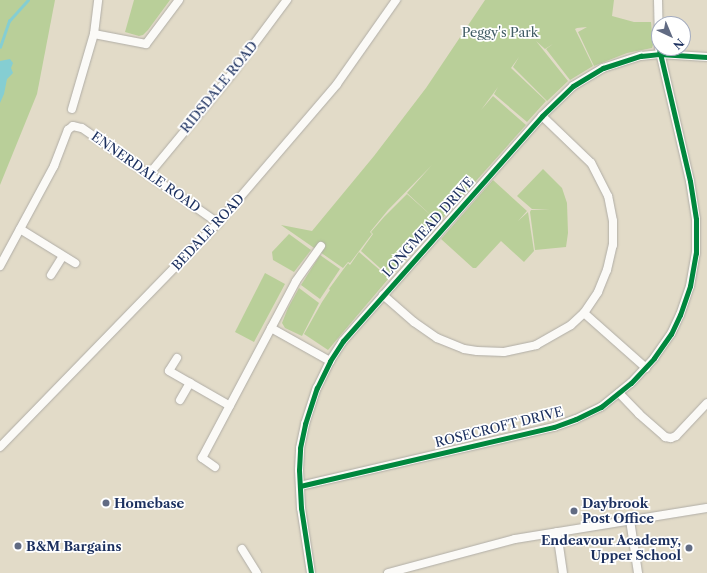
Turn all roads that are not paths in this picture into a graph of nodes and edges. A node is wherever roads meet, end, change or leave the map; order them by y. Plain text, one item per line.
1 (98, 0) edge
2 (179, 0) edge
3 (287, 0) edge
4 (396, 0) edge
5 (658, 0) edge
6 (658, 16) edge
7 (94, 34) junction
8 (651, 53) edge
9 (691, 55) edge
10 (660, 56) edge
11 (707, 57) edge
12 (72, 110) dead end
13 (542, 116) junction
14 (150, 173) junction
15 (218, 223) junction
16 (20, 229) junction
17 (321, 246) dead end
18 (63, 256) junction
19 (74, 264) dead end
20 (0, 266) edge
21 (51, 275) dead end
22 (383, 295) junction
23 (584, 313) junction
24 (271, 328) junction
25 (177, 358) dead end
26 (330, 361) junction
27 (646, 368) junction
28 (190, 383) junction
29 (619, 393) junction
30 (180, 400) dead end
31 (707, 403) edge
32 (230, 406) junction
33 (0, 447) edge
34 (215, 467) dead end
35 (300, 486) junction
36 (707, 508) edge
37 (630, 520) junction
38 (557, 532) junction
39 (242, 549) dead end
40 (257, 573) edge
41 (311, 573) edge
42 (388, 573) edge
43 (563, 573) edge
44 (638, 573) edge

1 - 7 street
2 - 7 street
3 - 14 street, RIDSDALE ROAD
4 - 15 street, BEDALE ROAD
5 - 6 street
7 - 12 street
8 - 13 street, LONGMEAD DRIVE
9 - 11 street, LONGMEAD DRIVE
10 - 27 street, ROSECROFT DRIVE
13 - 22 street, LONGMEAD DRIVE
13 - 23 street
14 - 15 street, ENNERDALE ROAD
14 - 16 street, ENNERDALE ROAD
15 - 33 street, BEDALE ROAD
16 - 18 street
16 - 20 street
17 - 24 street
18 - 19 street
18 - 21 street
22 - 23 street
22 - 26 street, LONGMEAD DRIVE
23 - 27 street
24 - 26 street
24 - 32 street
25 - 28 street
26 - 35 street, LONGMEAD DRIVE
27 - 29 street, ROSECROFT DRIVE
28 - 30 street
28 - 32 street
29 - 31 street
29 - 35 street, ROSECROFT DRIVE
32 - 34 street
35 - 41 street, LONGMEAD DRIVE
36 - 37 street
37 - 38 street
37 - 44 street
38 - 42 street
38 - 43 street
39 - 40 street

